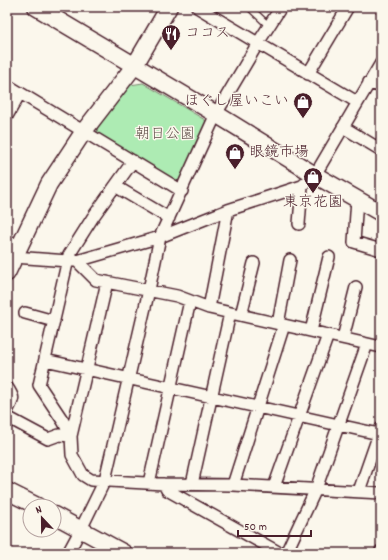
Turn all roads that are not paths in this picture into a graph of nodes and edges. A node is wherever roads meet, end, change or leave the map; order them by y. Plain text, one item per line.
1 (36, 7) edge
2 (169, 7) edge
3 (196, 7) edge
4 (249, 7) edge
5 (281, 7) edge
6 (348, 7) edge
7 (269, 26) junction
8 (258, 43) junction
9 (381, 63) edge
10 (135, 65) junction
11 (308, 74) junction
12 (369, 82) junction
13 (7, 85) edge
14 (381, 87) edge
15 (20, 93) junction
16 (358, 102) junction
17 (216, 114) junction
18 (7, 116) edge
19 (343, 127) junction
20 (84, 131) junction
21 (381, 150) edge
22 (133, 161) junction
23 (315, 175) junction
24 (115, 186) junction
25 (302, 186) junction
26 (182, 190) junction
27 (357, 199) junction
28 (228, 210) junction
29 (381, 213) edge
30 (169, 218) junction
31 (299, 224) dead end
32 (160, 237) junction
33 (13, 248) edge
34 (381, 250) edge
35 (329, 257) dead end
36 (290, 260) dead end
37 (72, 261) junction
38 (254, 263) dead end
39 (7, 273) edge
40 (107, 282) junction
41 (356, 287) dead end
42 (149, 290) junction
43 (190, 301) junction
44 (209, 308) junction
45 (25, 313) dead end
46 (236, 314) junction
47 (54, 321) junction
48 (281, 324) junction
49 (311, 331) junction
50 (328, 335) junction
51 (342, 338) junction
52 (367, 344) junction
53 (381, 347) edge
54 (45, 360) junction
55 (87, 368) junction
56 (128, 379) junction
57 (7, 387) edge
58 (170, 388) junction
59 (211, 397) junction
60 (258, 408) junction
61 (7, 411) edge
62 (7, 417) edge
63 (300, 417) junction
64 (339, 425) junction
65 (380, 431) edge
66 (71, 436) junction
67 (105, 480) junction
68 (149, 483) junction
69 (164, 484) junction
70 (192, 484) junction
71 (233, 485) junction
72 (274, 487) junction
73 (316, 489) junction
74 (7, 491) edge
75 (359, 491) junction
76 (381, 493) edge
77 (22, 498) edge
78 (62, 519) edge
79 (81, 529) junction
80 (68, 553) edge
81 (124, 553) edge
82 (280, 553) edge
83 (286, 553) edge

1 - 10 street
2 - 10 street
3 - 8 street
4 - 7 lane
5 - 7 street
6 - 11 street
7 - 8 street
8 - 11 street
8 - 17 street
9 - 12 street
10 - 17 street
10 - 20 street
11 - 16 street
12 - 14 street
12 - 16 street
13 - 15 street
15 - 18 street
15 - 20 street
16 - 19 street
17 - 23 street
17 - 26 street
19 - 21 street
19 - 23 street
20 - 22 street
20 - 33 street
22 - 24 street
22 - 26 street
23 - 25 street
23 - 27 street
24 - 30 street
24 - 37 street
25 - 28 street
25 - 31 street
26 - 30 street
27 - 29 street
27 - 34 street
28 - 32 street
28 - 44 street
30 - 32 street
32 - 37 street
32 - 42 street
33 - 37 street
33 - 39 street
35 - 49 street
36 - 48 street
37 - 40 street
37 - 47 street
38 - 46 street
40 - 42 street
40 - 55 street
41 - 51 street
42 - 43 street
42 - 56 street
43 - 44 street
43 - 58 street
44 - 46 street
45 - 47 street
46 - 48 street
46 - 59 street
47 - 54 street
48 - 49 street
48 - 60 street
49 - 50 street
50 - 51 street
50 - 63 street
51 - 52 street
52 - 53 street
52 - 64 street
54 - 55 street
54 - 66 street
55 - 56 street
55 - 66 street
56 - 58 street
56 - 67 street
57 - 61 street
58 - 59 street
58 - 68 street
59 - 60 street
59 - 70 street
60 - 63 street
60 - 71 street
62 - 66 street
63 - 64 street
63 - 72 street
64 - 65 street
64 - 73 street
65 - 75 street
66 - 67 street
67 - 68 street
67 - 79 street
68 - 69 street
69 - 70 street
69 - 82 street
70 - 71 street
71 - 72 street
72 - 73 street
73 - 75 street
73 - 83 street
74 - 77 street
75 - 76 street
78 - 79 street
79 - 80 street
79 - 81 street

